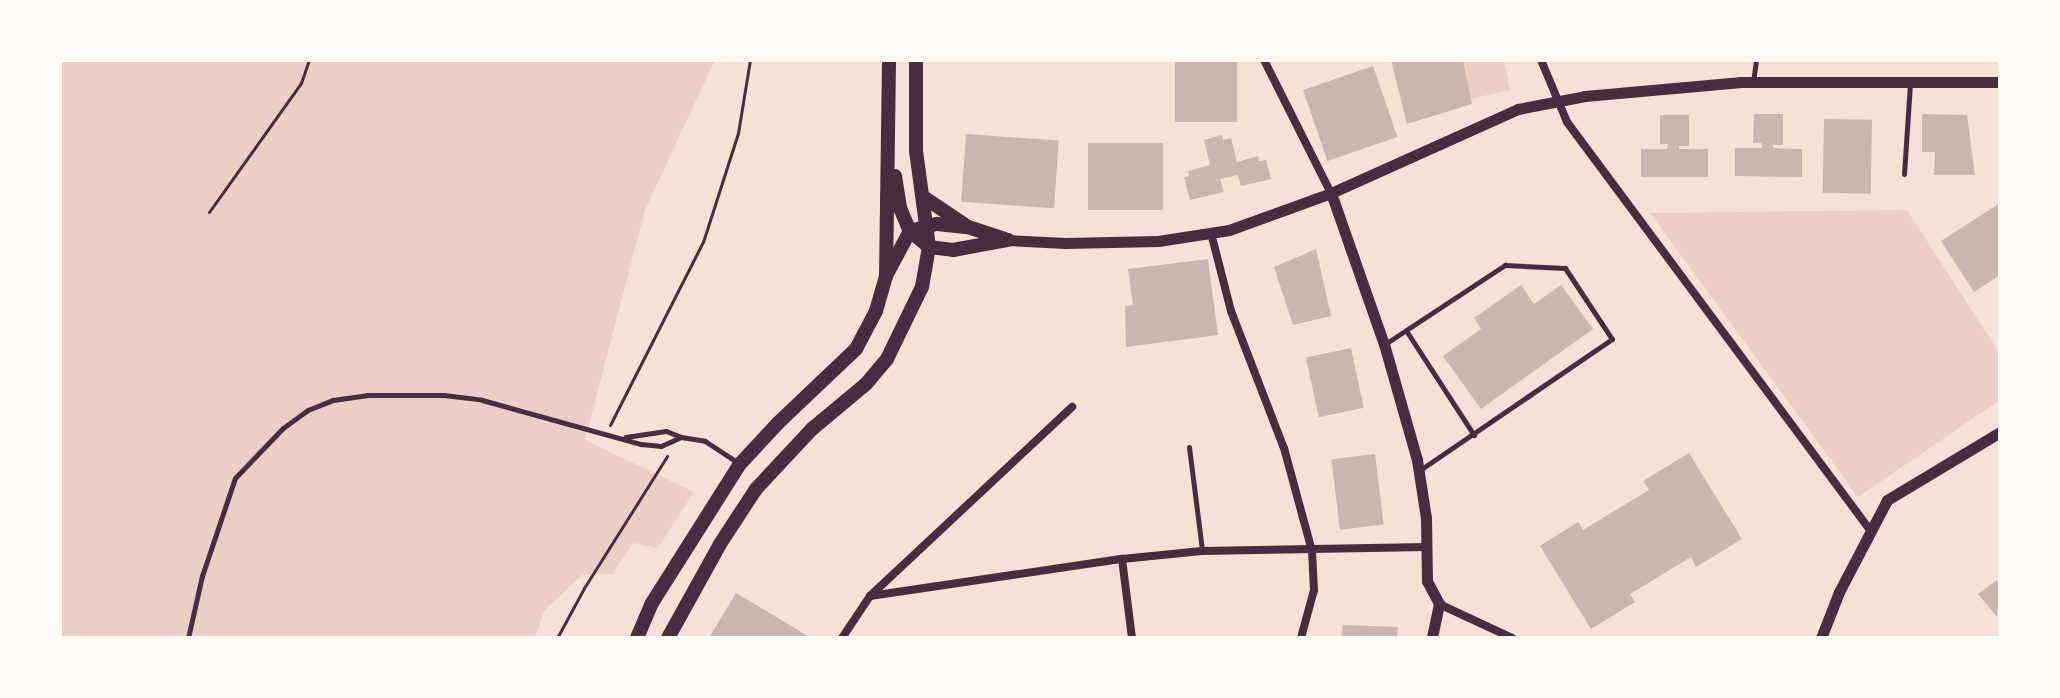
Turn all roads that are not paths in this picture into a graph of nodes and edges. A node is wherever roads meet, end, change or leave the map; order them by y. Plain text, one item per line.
1 (889, 60) edge
2 (916, 60) edge
3 (1264, 60) edge
4 (1541, 60) edge
5 (1756, 60) edge
6 (2000, 82) edge
7 (1753, 83) junction
8 (1910, 83) junction
9 (1558, 101) junction
10 (888, 122) junction
11 (1904, 174) dead end
12 (1331, 193) junction
13 (925, 198) junction
14 (928, 225) junction
15 (968, 227) junction
16 (910, 231) junction
17 (1211, 233) junction
18 (1008, 240) junction
19 (929, 247) junction
20 (953, 250) junction
21 (886, 277) junction
22 (922, 287) junction
23 (1407, 332) junction
24 (1384, 344) junction
25 (1072, 407) dead end
26 (2000, 432) edge
27 (1474, 435) junction
28 (625, 437) junction
29 (681, 437) junction
30 (1189, 447) dead end
31 (740, 464) junction
32 (1418, 471) junction
33 (1870, 530) junction
34 (1427, 547) junction
35 (1202, 551) junction
36 (1312, 551) junction
37 (1122, 559) junction
38 (870, 596) junction
39 (1439, 604) junction
40 (188, 638) edge
41 (637, 638) edge
42 (668, 638) edge
43 (842, 638) edge
44 (1132, 638) edge
45 (1301, 638) edge
46 (1432, 638) edge
47 (1512, 638) edge
48 (1821, 638) edge

1 - 10 main road
2 - 13 main road
3 - 12 street
4 - 9 street
5 - 7 lane
6 - 8 street
7 - 8 street
7 - 9 street
8 - 11 lane
9 - 12 street
9 - 33 street
10 - 16 main road
10 - 21 main road
12 - 17 street
12 - 24 street
13 - 14 main road
13 - 15 main road
14 - 15 main road
14 - 16 main road
14 - 19 main road
15 - 18 main road
16 - 19 main road
16 - 21 main road
17 - 18 street
17 - 36 street
18 - 20 main road
19 - 20 main road
19 - 22 main road
20 - 22 main road
21 - 31 main road
22 - 42 main road
23 - 24 lane
23 - 27 lane
23 - 27 lane
24 - 32 street
25 - 38 street
26 - 33 street
27 - 32 lane
28 - 29 lane
28 - 29 lane
28 - 40 lane
29 - 31 lane
30 - 35 lane
31 - 41 main road
32 - 34 street
33 - 48 street
34 - 36 street
34 - 39 street
35 - 36 street
35 - 37 street
36 - 45 street
37 - 38 street
37 - 44 street
38 - 43 street
39 - 46 street
39 - 47 street

